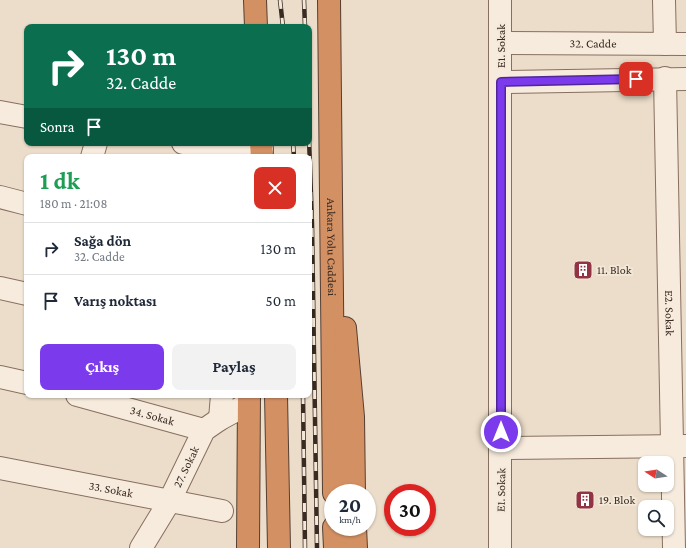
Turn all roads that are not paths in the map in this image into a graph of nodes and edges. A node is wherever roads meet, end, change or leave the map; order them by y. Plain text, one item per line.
1 (255, 0) edge
2 (329, 0) edge
3 (500, 0) edge
4 (664, 0) edge
5 (256, 24) edge
6 (501, 43) junction
7 (676, 44) edge
8 (676, 78) edge
9 (501, 82) junction
10 (0, 112) edge
11 (24, 116) edge
12 (197, 146) edge
13 (262, 150) edge
14 (236, 154) edge
15 (330, 160) junction
16 (0, 197) edge
17 (24, 203) edge
18 (0, 288) edge
19 (24, 293) edge
20 (0, 378) edge
21 (24, 382) edge
22 (90, 398) edge
23 (221, 398) edge
24 (276, 398) edge
25 (249, 400) edge
26 (212, 424) junction
27 (679, 446) edge
28 (501, 448) junction
29 (0, 468) edge
30 (334, 484) edge
31 (354, 484) edge
32 (169, 502) junction
33 (222, 511) dead end
34 (334, 536) edge
35 (355, 536) edge
36 (141, 548) edge
37 (248, 548) edge
38 (279, 548) edge
39 (335, 548) edge
40 (356, 548) edge
41 (500, 548) edge
42 (674, 548) edge

1 - 5 highway
2 - 15 highway, Ankara Yolu Caddesi
3 - 6 street, E1. Sokak
4 - 7 street
6 - 7 street, 32. Cadde
6 - 9 street, E1. Sokak
8 - 9 street
8 - 27 street, E2. Sokak
9 - 28 street, E1. Sokak
10 - 11 street
12 - 14 street
13 - 14 street
15 - 30 highway, Ankara Yolu Caddesi
15 - 31 highway
16 - 17 street
18 - 19 street
20 - 21 street
22 - 26 street, 34. Sokak
23 - 26 street
24 - 38 highway
25 - 26 street
25 - 37 highway
26 - 32 street, 27. Sokak
27 - 28 street
27 - 42 street, E2. Sokak
28 - 41 street, E1. Sokak
29 - 32 street, 33. Sokak
32 - 33 street, 33. Sokak
32 - 36 street, 27. Sokak
34 - 39 highway
35 - 40 highway

